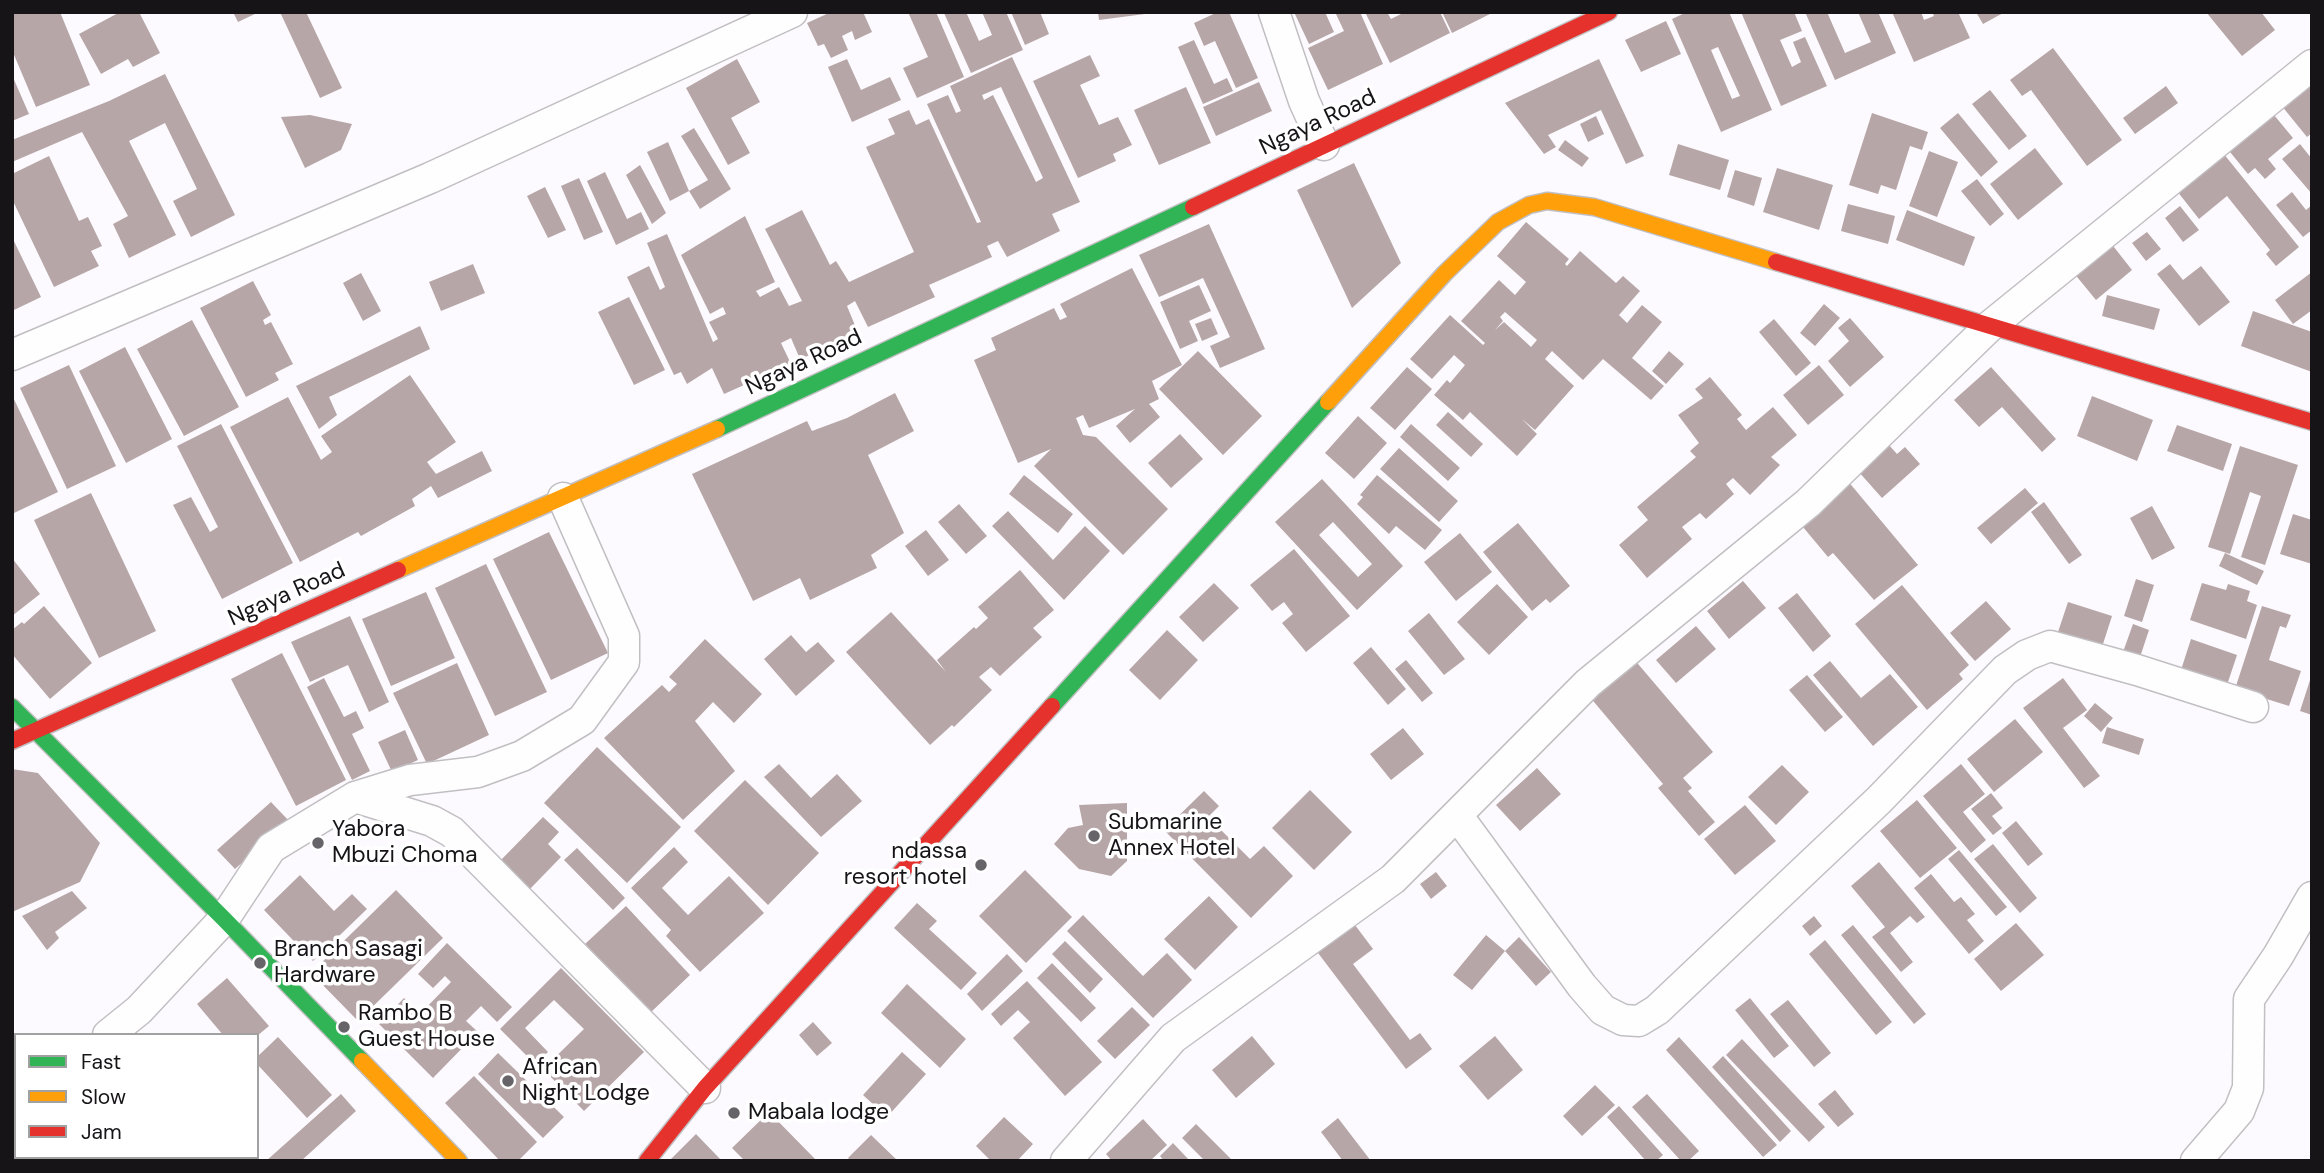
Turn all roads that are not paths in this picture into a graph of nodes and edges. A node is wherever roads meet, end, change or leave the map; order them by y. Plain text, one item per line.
1 (792, 12) edge
2 (1274, 12) edge
3 (1609, 12) edge
4 (2312, 65) edge
5 (1324, 145) junction
6 (1990, 326) junction
7 (12, 355) edge
8 (2312, 422) edge
9 (563, 498) junction
10 (12, 707) edge
11 (2253, 707) dead end
12 (35, 731) junction
13 (12, 741) edge
14 (355, 797) junction
15 (1457, 815) junction
16 (2312, 897) edge
17 (224, 919) junction
18 (110, 1033) edge
19 (705, 1088) junction
20 (459, 1161) edge
21 (647, 1161) edge
22 (1066, 1161) edge
23 (2196, 1161) edge

1 - 7 street
2 - 5 street
3 - 5 street, Ngaya Road
4 - 6 street
5 - 9 street, Ngaya Road
6 - 8 street
6 - 15 street
6 - 19 street
9 - 12 street, Ngaya Road
9 - 14 street
10 - 12 street
11 - 15 street
12 - 13 street, Ngaya Road
12 - 17 street
14 - 17 street
14 - 19 street
15 - 22 street
16 - 23 street
17 - 18 street
17 - 20 street
19 - 21 street

